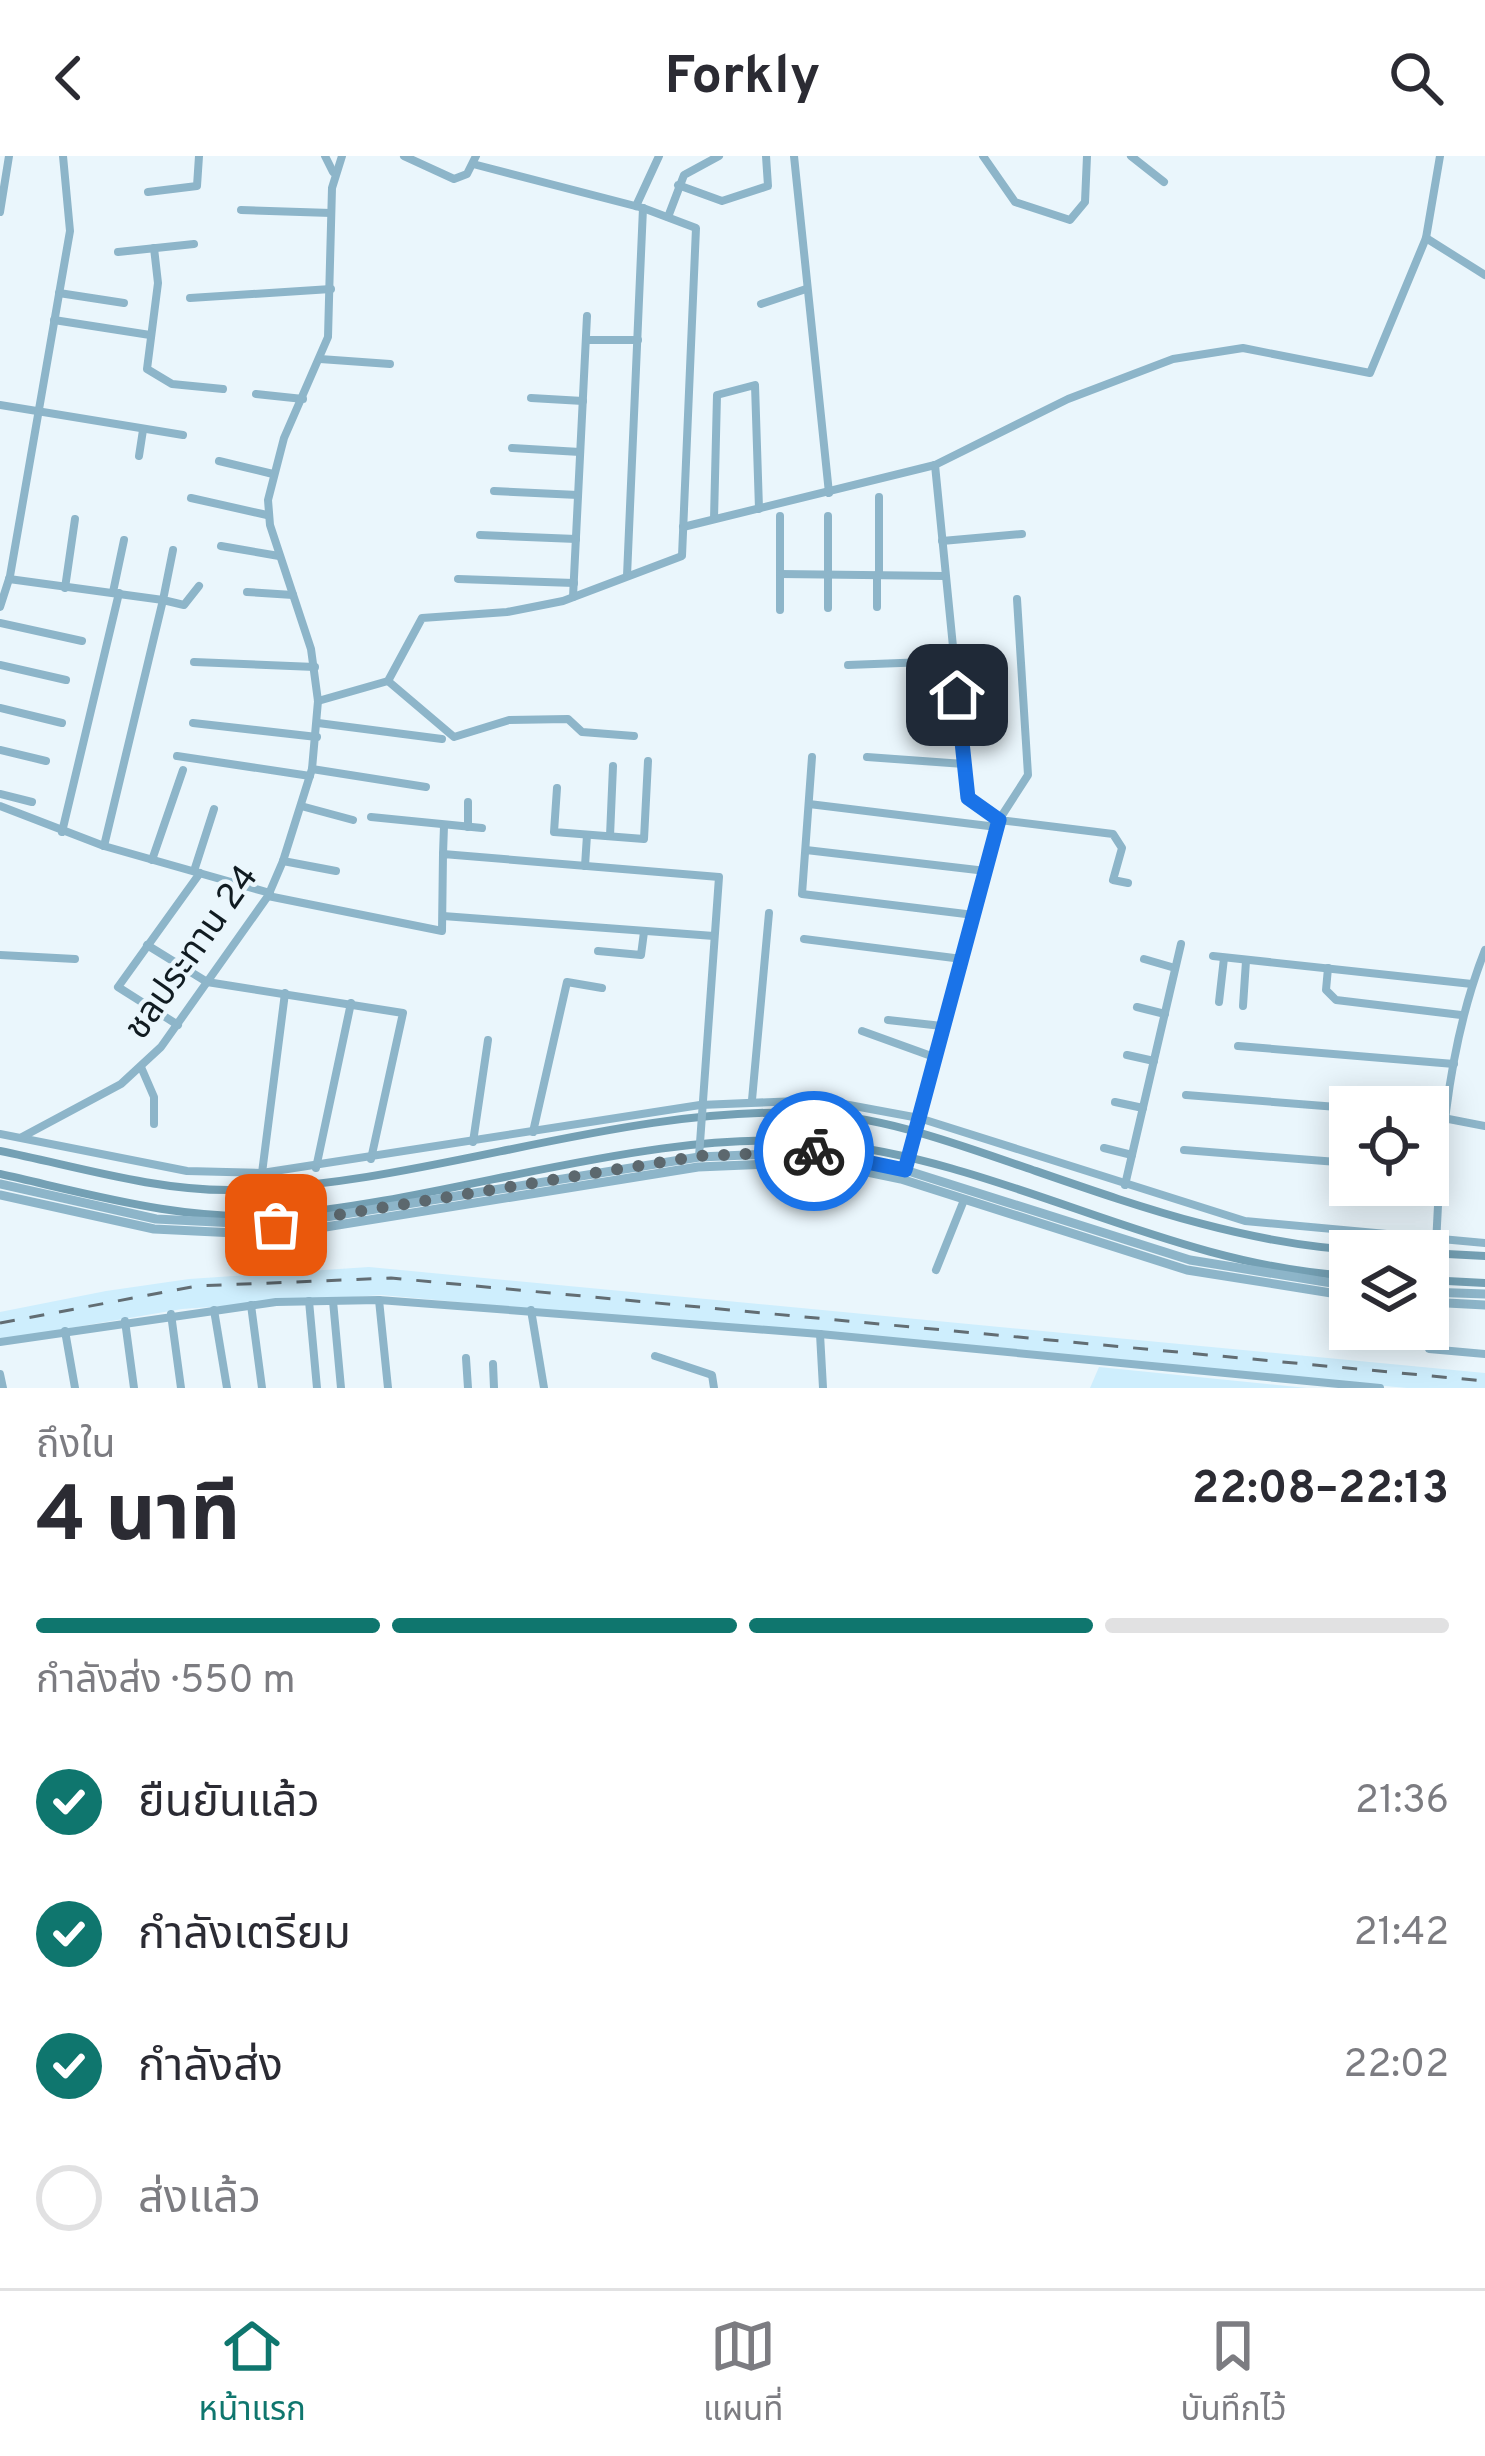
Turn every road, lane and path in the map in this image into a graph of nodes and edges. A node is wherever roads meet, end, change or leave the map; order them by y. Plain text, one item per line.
1 (9, 156) edge
2 (63, 156) edge
3 (199, 156) edge
4 (325, 156) edge
5 (342, 156) edge
6 (404, 156) edge
7 (659, 156) edge
8 (719, 156) edge
9 (766, 156) edge
10 (794, 156) edge
11 (983, 156) edge
12 (1087, 156) edge
13 (1131, 156) edge
14 (1440, 156) edge
15 (474, 160) edge
16 (334, 173) junction
17 (1164, 182) dead end
18 (679, 185) junction
19 (148, 192) dead end
20 (639, 207) junction
21 (242, 210) dead end
22 (0, 212) edge
23 (331, 213) junction
24 (668, 217) junction
25 (1426, 238) junction
26 (194, 244) dead end
27 (154, 248) junction
28 (118, 252) dead end
29 (1485, 275) edge
30 (331, 289) junction
31 (806, 289) junction
32 (59, 293) junction
33 (190, 298) dead end
34 (124, 303) dead end
35 (761, 304) dead end
36 (587, 316) dead end
37 (54, 320) junction
38 (150, 335) junction
39 (586, 340) junction
40 (638, 340) junction
41 (320, 359) junction
42 (390, 364) dead end
43 (223, 389) dead end
44 (256, 394) dead end
45 (531, 398) dead end
46 (302, 399) junction
47 (583, 400) junction
48 (0, 405) edge
49 (38, 411) junction
50 (143, 430) junction
51 (183, 435) dead end
52 (512, 448) dead end
53 (580, 452) junction
54 (139, 456) dead end
55 (219, 461) dead end
56 (935, 465) junction
57 (273, 474) junction
58 (494, 491) dead end
59 (829, 493) junction
60 (578, 495) junction
61 (878, 497) dead end
62 (191, 499) dead end
63 (760, 509) junction
64 (267, 515) junction
65 (780, 516) dead end
66 (828, 516) dead end
67 (75, 519) dead end
68 (714, 519) junction
69 (683, 526) junction
70 (1022, 534) dead end
71 (480, 535) dead end
72 (576, 539) junction
73 (124, 540) dead end
74 (942, 541) junction
75 (221, 547) dead end
76 (172, 550) dead end
77 (279, 556) junction
78 (780, 574) junction
79 (828, 574) junction
80 (878, 575) junction
81 (6, 576) edge
82 (627, 576) junction
83 (945, 576) junction
84 (458, 579) dead end
85 (574, 583) junction
86 (199, 586) dead end
87 (65, 588) junction
88 (116, 592) junction
89 (247, 592) dead end
90 (293, 595) junction
91 (573, 598) junction
92 (1017, 599) dead end
93 (163, 601) junction
94 (0, 607) edge
95 (877, 607) dead end
96 (828, 608) dead end
97 (780, 610) dead end
98 (0, 623) edge
99 (82, 641) dead end
100 (953, 661) junction
101 (194, 662) dead end
102 (0, 665) edge
103 (848, 665) dead end
104 (315, 667) junction
105 (66, 680) dead end
106 (388, 680) junction
107 (318, 701) junction
108 (0, 708) edge
109 (62, 723) dead end
110 (193, 723) dead end
111 (318, 723) junction
112 (634, 736) dead end
113 (317, 737) junction
114 (442, 739) dead end
115 (0, 750) edge
116 (177, 756) dead end
117 (867, 757) dead end
118 (812, 758) dead end
119 (648, 760) dead end
120 (46, 761) dead end
121 (964, 764) junction
122 (613, 766) dead end
123 (183, 770) dead end
124 (311, 772) junction
125 (426, 787) dead end
126 (556, 788) dead end
127 (0, 794) edge
128 (32, 802) dead end
129 (469, 802) dead end
130 (809, 804) junction
131 (0, 806) edge
132 (301, 806) junction
133 (214, 808) dead end
134 (371, 817) dead end
135 (353, 820) dead end
136 (998, 824) junction
137 (444, 826) junction
138 (468, 827) junction
139 (482, 828) dead end
140 (62, 832) junction
141 (587, 835) junction
142 (610, 836) junction
143 (104, 846) junction
144 (806, 850) junction
145 (443, 854) junction
146 (152, 860) junction
147 (283, 861) junction
148 (585, 866) junction
149 (336, 871) dead end
150 (197, 872) junction
151 (986, 872) junction
152 (1128, 883) dead end
153 (269, 894) junction
154 (769, 913) dead end
155 (974, 915) junction
156 (443, 916) junction
157 (644, 932) junction
158 (714, 936) junction
159 (804, 939) dead end
160 (1180, 944) dead end
161 (147, 945) junction
162 (1485, 950) edge
163 (598, 952) dead end
164 (0, 955) edge
165 (75, 959) dead end
166 (962, 959) junction
167 (1144, 959) dead end
168 (1246, 961) junction
169 (1175, 968) junction
170 (1328, 968) junction
171 (207, 982) junction
172 (1472, 984) junction
173 (602, 988) dead end
174 (285, 993) junction
175 (1219, 1002) dead end
176 (351, 1003) junction
177 (1243, 1006) dead end
178 (1137, 1007) dead end
179 (1165, 1014) junction
180 (1461, 1015) junction
181 (888, 1020) dead end
182 (178, 1025) junction
183 (943, 1027) junction
184 (862, 1031) dead end
185 (488, 1040) dead end
186 (1238, 1046) dead end
187 (1127, 1055) dead end
188 (934, 1057) junction
189 (1154, 1061) junction
190 (1454, 1064) junction
191 (141, 1067) junction
192 (1186, 1095) dead end
193 (1449, 1097) edge
194 (752, 1100) junction
195 (1115, 1102) dead end
196 (700, 1105) junction
197 (1329, 1106) edge
198 (1143, 1108) junction
199 (919, 1118) junction
200 (1449, 1118) edge
201 (154, 1124) dead end
202 (1485, 1126) edge
203 (533, 1132) junction
204 (0, 1134) edge
205 (21, 1138) junction
206 (473, 1142) junction
207 (1104, 1148) dead end
208 (1184, 1150) dead end
209 (1132, 1155) junction
210 (699, 1156) junction
211 (371, 1159) junction
212 (1329, 1161) edge
213 (316, 1168) junction
214 (905, 1170) junction
215 (262, 1173) junction
216 (0, 1184) edge
217 (1125, 1185) junction
218 (0, 1195) edge
219 (964, 1200) junction
220 (1335, 1230) edge
221 (1449, 1241) edge
222 (1485, 1243) edge
223 (936, 1270) dead end
224 (1329, 1283) edge
225 (1329, 1293) edge
226 (1485, 1294) edge
227 (1449, 1297) edge
228 (380, 1300) junction
229 (1449, 1300) edge
230 (309, 1301) junction
231 (333, 1301) junction
232 (251, 1305) junction
233 (1485, 1305) edge
234 (214, 1310) junction
235 (531, 1310) junction
236 (171, 1314) junction
237 (124, 1321) junction
238 (65, 1331) junction
239 (820, 1334) junction
240 (0, 1342) edge
241 (1440, 1350) edge
242 (1485, 1354) edge
243 (655, 1356) dead end
244 (466, 1358) dead end
245 (493, 1364) dead end
246 (0, 1374) edge
247 (3, 1388) edge
248 (75, 1388) edge
249 (134, 1388) edge
250 (181, 1388) edge
251 (227, 1388) edge
252 (262, 1388) edge
253 (316, 1388) edge
254 (340, 1388) edge
255 (388, 1388) edge
256 (468, 1388) edge
257 (494, 1388) edge
258 (544, 1388) edge
259 (714, 1388) edge
260 (823, 1388) edge
261 (1380, 1388) edge

1 - 22 street
2 - 32 street
3 - 19 street
4 - 16 street
5 - 16 street
6 - 15 street
7 - 20 street
8 - 18 street
9 - 18 street
10 - 31 street
11 - 12 street
13 - 17 street
14 - 25 street
15 - 20 street
16 - 23 street, ชลประทาน 24
18 - 24 street
20 - 24 street
20 - 40 street
21 - 23 street
23 - 30 street, ชลประทาน 24
24 - 69 street
25 - 29 street
25 - 56 street
26 - 27 street
27 - 28 street
27 - 38 street
30 - 33 street
30 - 41 street, ชลประทาน 24
31 - 35 street
31 - 59 street
32 - 34 street
32 - 37 street
36 - 39 street
37 - 38 street
37 - 49 street
38 - 43 street
39 - 40 street
39 - 47 street
40 - 82 street
41 - 42 street
41 - 46 street, ชลประทาน 24
44 - 46 street
45 - 47 street
46 - 57 street, ชลประทาน 24
47 - 53 street
48 - 49 street
49 - 50 street
49 - 81 street
50 - 51 street
50 - 54 street
52 - 53 street
53 - 60 street
55 - 57 street
56 - 59 street
56 - 74 street
57 - 64 street, ชลประทาน 24
58 - 60 street
59 - 63 street
60 - 72 street
61 - 80 street
62 - 64 street
63 - 68 street
63 - 68 street
64 - 77 street, ชลประทาน 24
65 - 78 street
66 - 79 street
67 - 87 street
68 - 69 street
69 - 82 street
70 - 74 street
71 - 72 street
72 - 85 street
73 - 88 street
74 - 83 street
75 - 77 street
76 - 93 street
77 - 90 street, ชลประทาน 24
78 - 79 street
78 - 97 street
79 - 80 street
79 - 96 street
80 - 83 street
80 - 95 street
81 - 87 street
81 - 94 street
82 - 91 street
83 - 100 street
84 - 85 street
85 - 91 street
86 - 93 street
87 - 88 street
88 - 93 street
88 - 140 street
89 - 90 street
90 - 104 street, ชลประทาน 24
91 - 106 street
92 - 136 street
93 - 143 street
98 - 99 street
100 - 103 street
100 - 121 street
101 - 104 street
102 - 105 street
104 - 107 street, ชลประทาน 24
106 - 107 street
106 - 112 street
107 - 111 street, ชลประทาน 24
108 - 109 street
110 - 113 street
111 - 113 street, ชลประทาน 24
111 - 114 street
113 - 124 street, ชลประทาน 24
115 - 120 street
116 - 124 street
117 - 121 street
118 - 130 street
119 - 142 street
121 - 136 street
122 - 142 street
123 - 146 street
124 - 125 street
124 - 132 street, ชลประทาน 24
126 - 141 street
127 - 128 street
129 - 138 street
130 - 136 street
130 - 144 street
131 - 140 street
132 - 135 street
132 - 147 street, ชลประทาน 24
133 - 150 street
134 - 137 street
136 - 151 street
136 - 152 street
137 - 138 street
137 - 145 street
138 - 139 street
140 - 143 street
141 - 142 street
141 - 148 street
143 - 146 street
144 - 151 street
144 - 155 street
145 - 148 street
145 - 156 street
146 - 150 street
147 - 149 street
147 - 153 street, ชลประทาน 24
148 - 158 street
150 - 153 street
150 - 161 street
151 - 155 street
153 - 156 street
153 - 171 street, ชลประทาน 24
154 - 194 street
155 - 166 street
156 - 157 street
157 - 158 street
157 - 163 street
158 - 196 street
159 - 166 street
160 - 169 street
161 - 171 street
161 - 182 street
162 - 172 street
164 - 165 street
166 - 183 street
167 - 169 street
168 - 170 street
168 - 175 street
168 - 177 street
169 - 179 street
170 - 172 street
170 - 180 street
171 - 174 street
171 - 182 street, ชลประทาน 24
172 - 180 street
173 - 203 street
174 - 176 street
174 - 215 street
176 - 211 street
176 - 213 street
178 - 179 street
179 - 189 street
180 - 190 street
181 - 183 street
182 - 191 street, ชลประทาน 24
183 - 188 street
184 - 188 street
185 - 206 street
186 - 190 street
187 - 189 street
188 - 199 street
189 - 198 street
190 - 193 street
191 - 201 street
191 - 205 street, ชลประทาน 24
192 - 197 street
194 - 196 street
194 - 199 street
195 - 198 street
196 - 203 street
196 - 210 street
198 - 209 street
199 - 214 street
199 - 217 street
200 - 202 street
203 - 206 street
204 - 205 street
205 - 215 street
206 - 211 street
207 - 209 street
208 - 212 street
209 - 217 street
210 - 214 street
210 - 216 street
211 - 213 street
213 - 215 street
214 - 224 street
217 - 220 street
218 - 219 street
219 - 223 street
219 - 225 street
221 - 222 street
226 - 227 street
228 - 231 street
228 - 235 street
228 - 255 street
229 - 233 street
230 - 231 street
230 - 232 street
230 - 253 street
231 - 254 street
232 - 234 street
232 - 252 street
234 - 236 street
234 - 251 street
235 - 239 street
235 - 258 street
236 - 237 street
236 - 250 street
237 - 238 street
237 - 249 street
238 - 240 street
238 - 248 street
239 - 260 street
239 - 261 street
241 - 242 street
243 - 259 street
244 - 256 street
245 - 257 street
246 - 247 street

